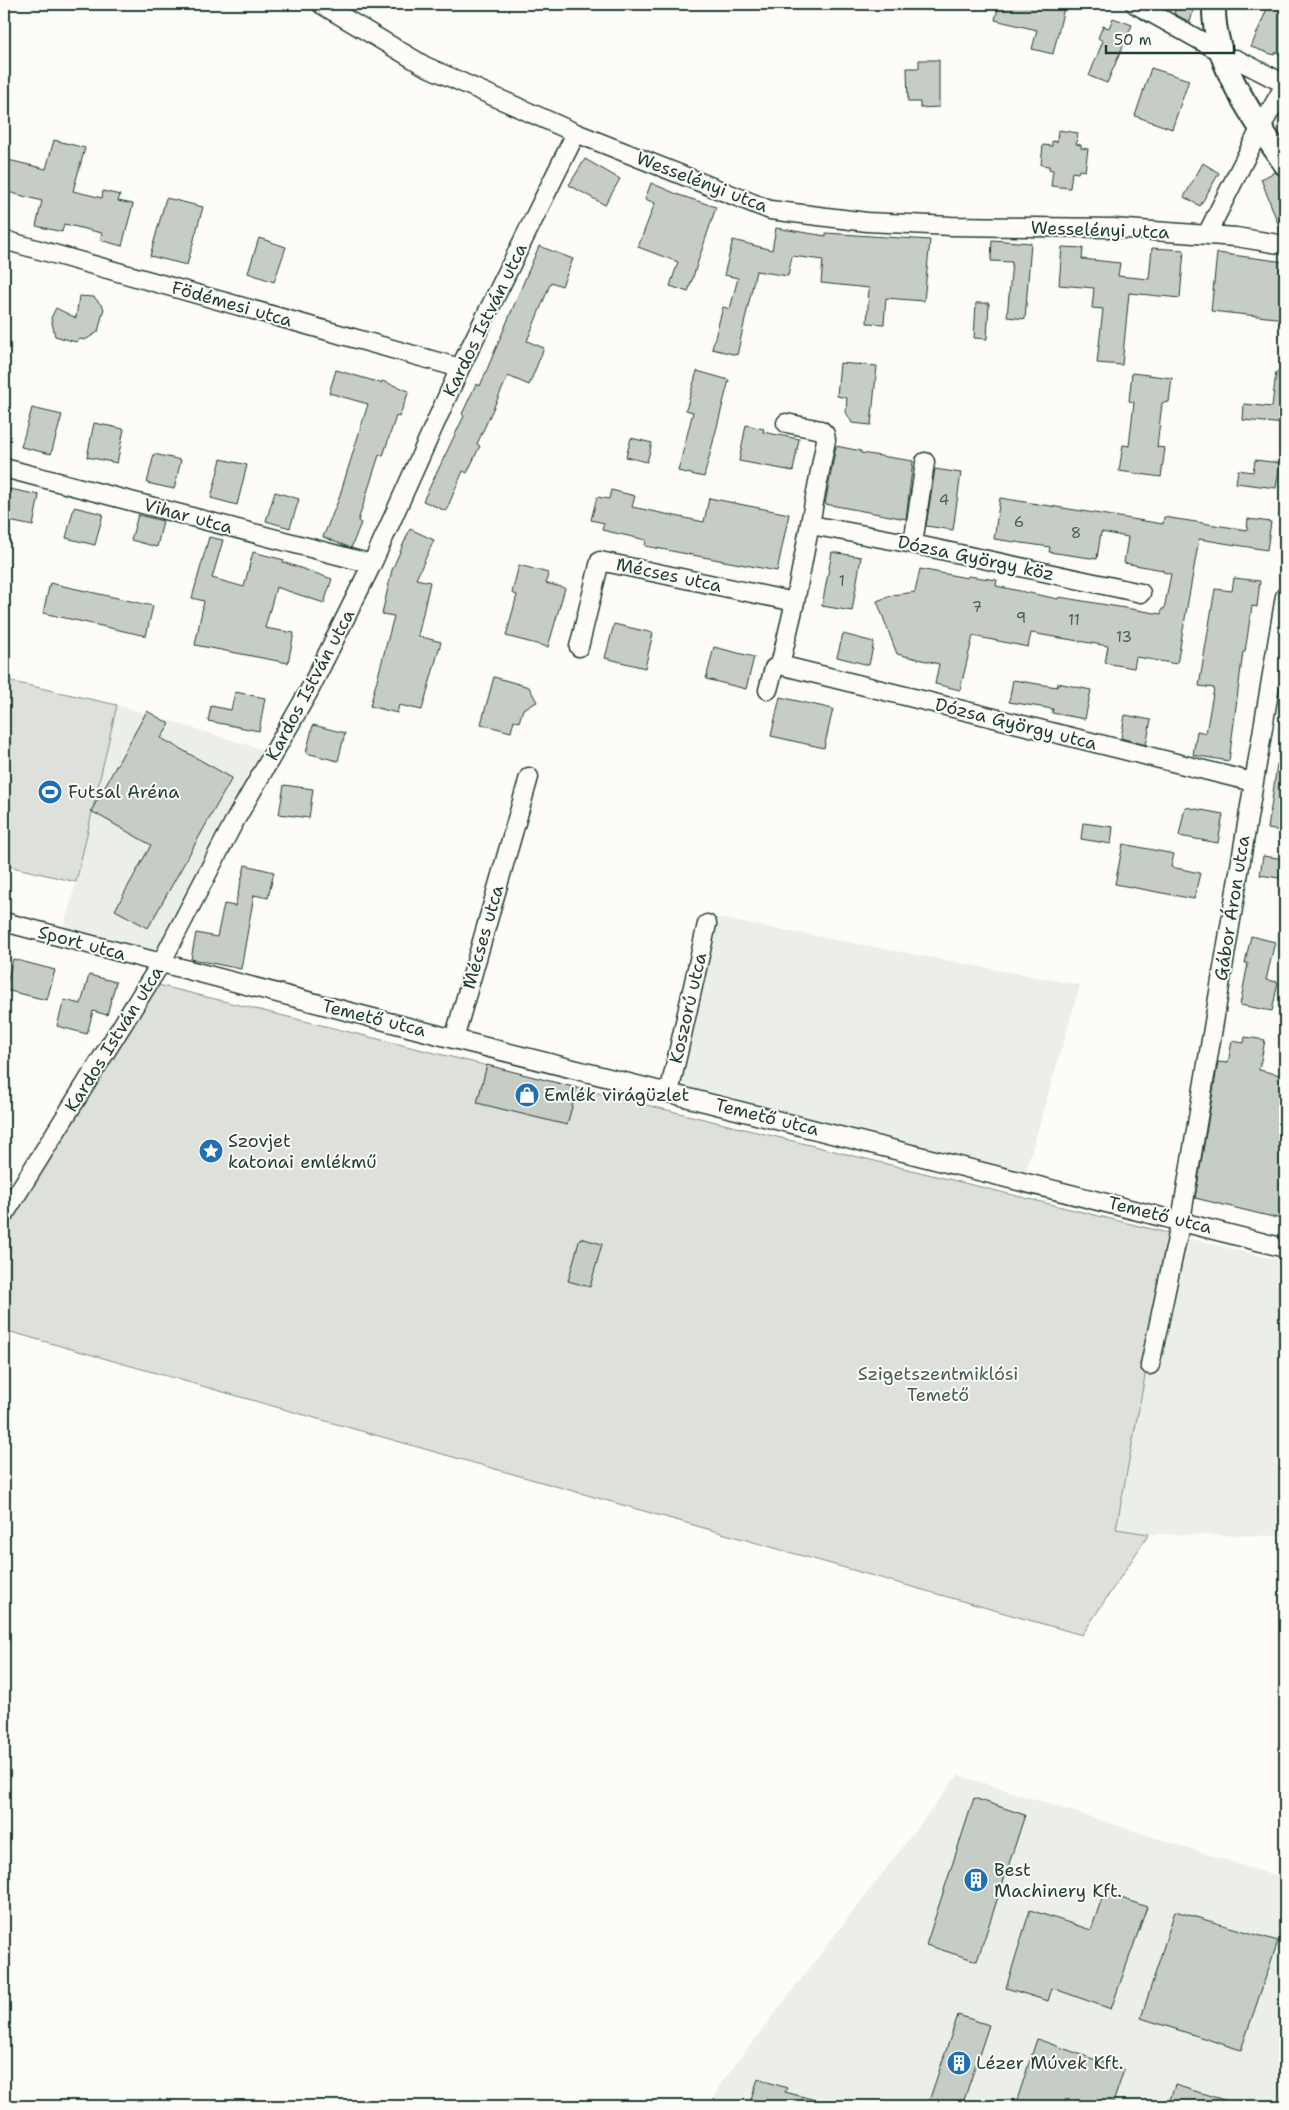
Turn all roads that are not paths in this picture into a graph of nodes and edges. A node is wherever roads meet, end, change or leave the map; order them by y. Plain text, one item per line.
1 (321, 4) edge
2 (1135, 4) edge
3 (1214, 4) edge
4 (1228, 55) junction
5 (1285, 85) edge
6 (1261, 127) junction
7 (576, 133) junction
8 (1285, 164) edge
9 (1207, 234) junction
10 (4, 240) edge
11 (1285, 244) edge
12 (460, 368) junction
13 (786, 423) dead end
14 (925, 462) dead end
15 (4, 468) edge
16 (811, 525) junction
17 (913, 544) junction
18 (372, 564) junction
19 (1141, 593) dead end
20 (1285, 596) edge
21 (795, 602) junction
22 (579, 647) dead end
23 (780, 665) junction
24 (768, 690) dead end
25 (529, 777) dead end
26 (1253, 782) junction
27 (4, 922) edge
28 (707, 924) dead end
29 (161, 963) junction
30 (454, 1039) junction
31 (669, 1092) junction
32 (4, 1215) edge
33 (1181, 1220) junction
34 (1285, 1248) edge
35 (1150, 1365) dead end

1 - 7 street, Wesselényi utca
2 - 4 street
3 - 4 street
4 - 5 street
4 - 6 street
5 - 6 street
6 - 8 street
6 - 9 street
7 - 9 street, Wesselényi utca
7 - 12 street, Kardos István utca
9 - 11 street, Wesselényi utca
10 - 12 street, Födémesi utca
12 - 18 street, Kardos István utca
13 - 16 street
14 - 17 street
15 - 18 street, Vihar utca
16 - 17 street, Dózsa György köz
16 - 21 street
17 - 19 street, Dózsa György köz
18 - 29 street, Kardos István utca
20 - 26 street, Gábor Áron utca
21 - 22 street, Mécses utca
21 - 23 street
23 - 24 street
23 - 26 street, Dózsa György utca
25 - 30 street, Mécses utca
26 - 33 street, Gábor Áron utca
27 - 29 street, Sport utca
28 - 31 street, Koszorú utca
29 - 30 street, Temető utca
29 - 32 street, Kardos István utca
30 - 31 street, Temető utca
31 - 33 street, Temető utca
33 - 34 street, Temető utca
33 - 35 street, Gábor Áron utca

